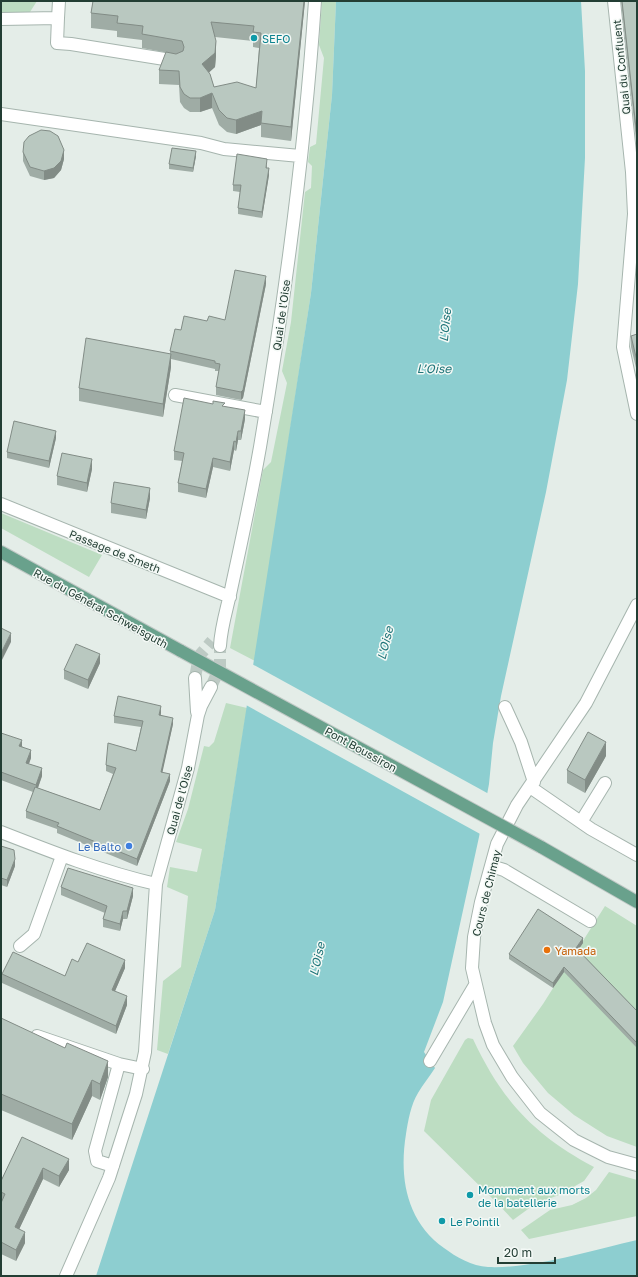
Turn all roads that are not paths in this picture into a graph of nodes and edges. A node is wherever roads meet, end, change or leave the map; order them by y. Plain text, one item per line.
1 (59, 1) edge
2 (315, 1) edge
3 (614, 1) edge
4 (1, 18) edge
5 (58, 18) junction
6 (177, 61) edge
7 (1, 114) edge
8 (300, 156) junction
9 (174, 395) dead end
10 (266, 412) junction
11 (637, 414) edge
12 (1, 504) edge
13 (1, 552) edge
14 (1, 556) edge
15 (21, 565) junction
16 (230, 597) junction
17 (637, 605) edge
18 (216, 644) tunnel mouth
19 (181, 651) joint
20 (195, 678) tunnel mouth
21 (211, 687) tunnel mouth
22 (505, 707) dead end
23 (198, 715) junction
24 (604, 783) dead end
25 (532, 784) junction
26 (581, 822) junction
27 (1, 832) edge
28 (637, 855) edge
29 (62, 856) junction
30 (491, 866) junction
31 (156, 884) junction
32 (637, 902) edge
33 (590, 921) dead end
34 (20, 946) dead end
35 (474, 985) junction
36 (23, 1032) edge
37 (430, 1061) dead end
38 (119, 1064) junction
39 (143, 1069) junction
40 (637, 1165) edge
41 (113, 1166) junction
42 (66, 1276) edge

1 - 5 street
2 - 8 street, Quai de l'Oise
3 - 11 street, Quai du Confluent
4 - 5 street
5 - 6 street
7 - 8 street
8 - 10 street, Quai de l'Oise
9 - 10 street
10 - 16 street, Quai de l'Oise
12 - 16 street, Passage de Smeth
13 - 15 main road, Rue du Général Schweisguth
14 - 15 main road, Rue du Général Schweisguth
15 - 19 main road, Rue du Général Schweisguth
16 - 18 street, Quai de l'Oise
17 - 25 street, Cours de Chimay
19 - 32 main road, Pont Boussiron, bridge
20 - 23 street, Quai de l'Oise
21 - 23 street, Quai de l'Oise
22 - 25 street
23 - 31 street, Quai de l'Oise
24 - 26 street
25 - 26 street
25 - 30 street, Cours de Chimay
26 - 28 street
27 - 29 street
29 - 31 street
29 - 34 street
30 - 33 street
30 - 35 street, Cours de Chimay
31 - 39 street, Quai de l'Oise
35 - 37 street
35 - 40 street, Cours de Chimay
36 - 38 street
38 - 39 street
38 - 41 street
39 - 41 street, Quai de l'Oise
41 - 42 street, Quai de l'Oise

